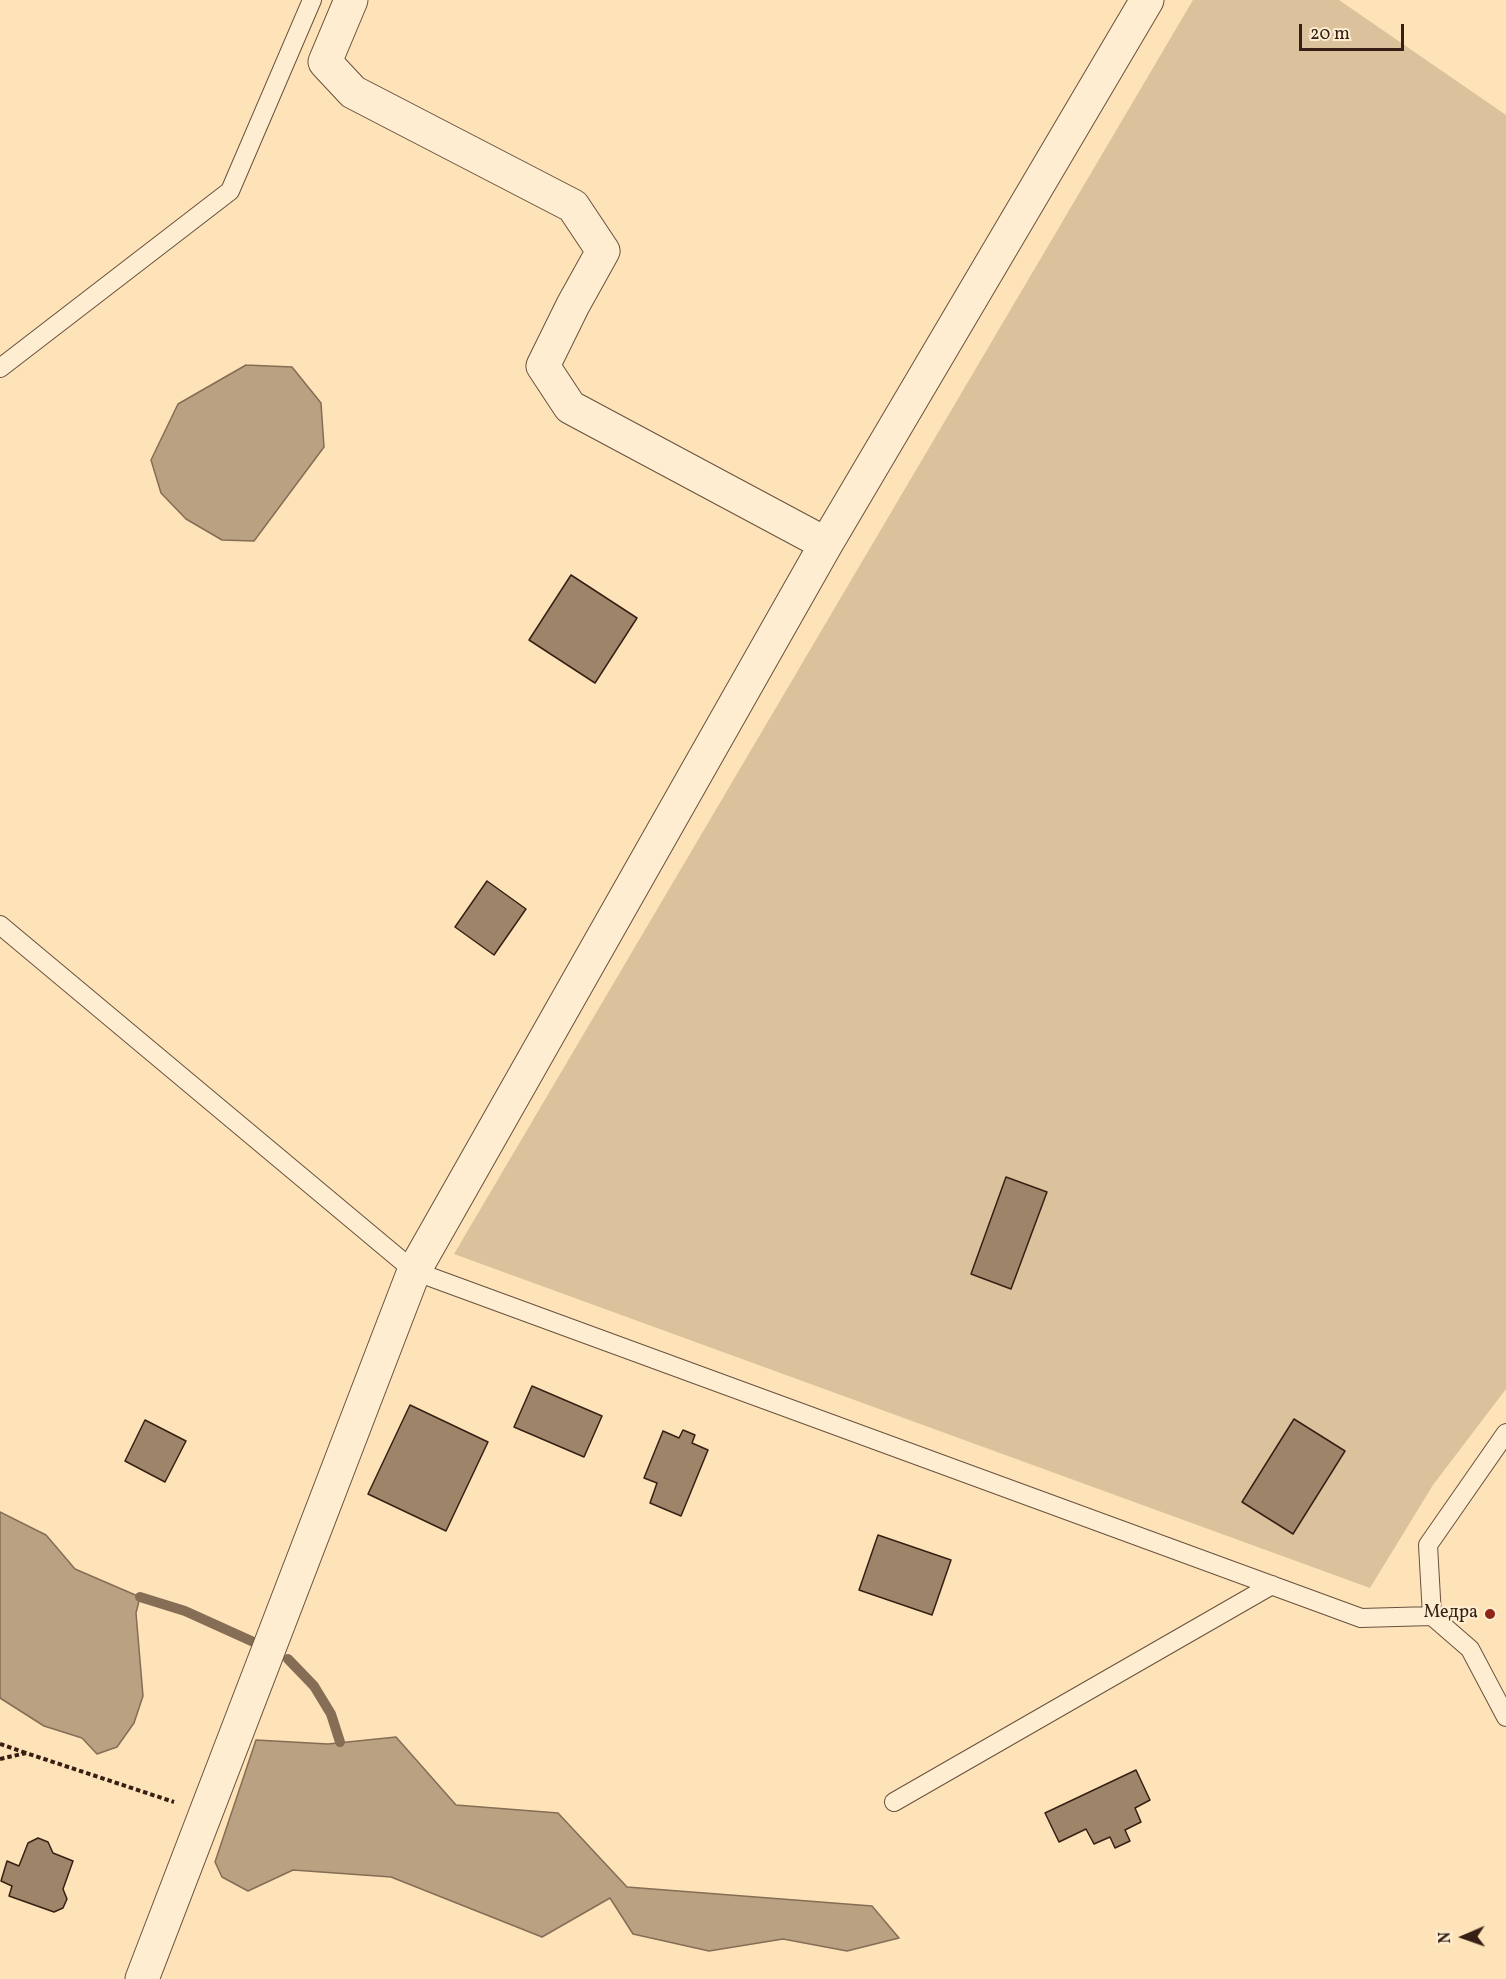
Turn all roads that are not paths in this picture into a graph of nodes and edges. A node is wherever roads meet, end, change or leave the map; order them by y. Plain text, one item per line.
1 (312, 0) edge
2 (351, 0) edge
3 (1148, 0) edge
4 (0, 368) edge
5 (826, 544) junction
6 (0, 925) edge
7 (414, 1270) junction
8 (1506, 1433) edge
9 (1272, 1586) junction
10 (1432, 1616) junction
11 (1506, 1717) edge
12 (894, 1802) dead end
13 (142, 1979) edge

1 - 4 lane
2 - 5 street
3 - 5 street
5 - 7 street
6 - 7 lane
7 - 9 lane
7 - 13 street
8 - 10 lane
9 - 10 lane
9 - 12 lane
10 - 11 lane

